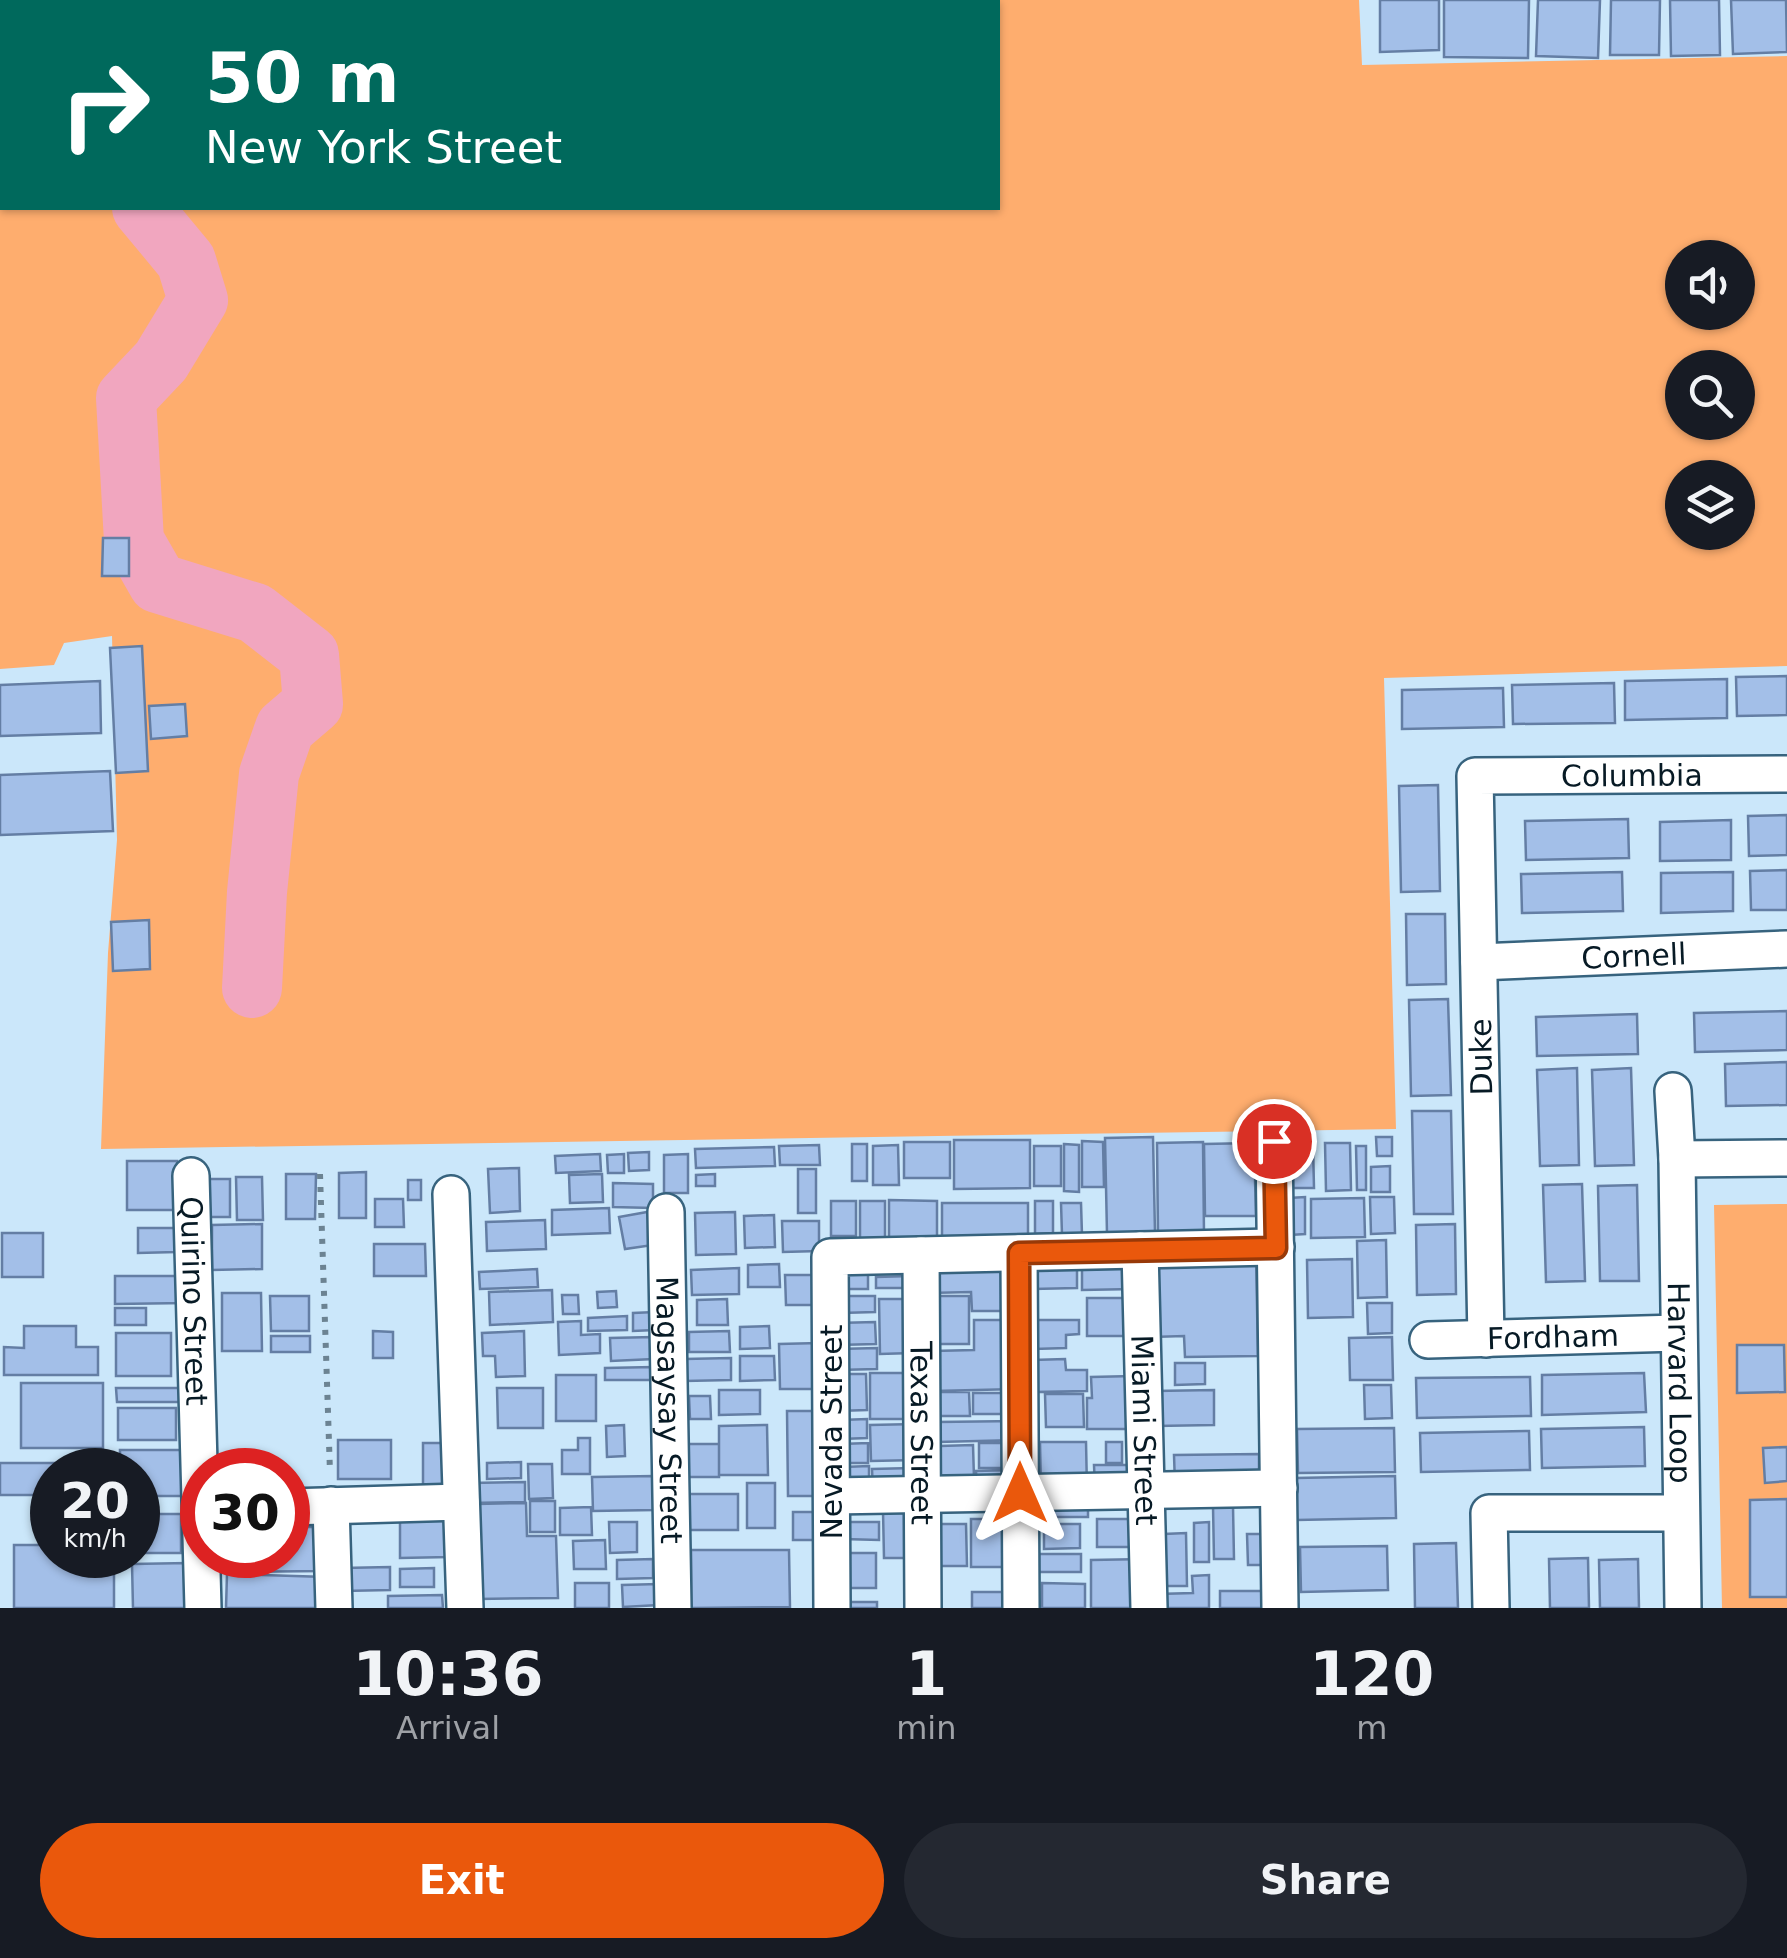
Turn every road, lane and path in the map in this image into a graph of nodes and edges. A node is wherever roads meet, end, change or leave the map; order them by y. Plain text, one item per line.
1 (1787, 774) edge
2 (1475, 776) joint
3 (1787, 949) edge
4 (1478, 962) junction
5 (1673, 1092) dead end
6 (1274, 1141) dead end
7 (1787, 1158) edge
8 (1678, 1159) junction
9 (320, 1174) dead end
10 (191, 1176) dead end
11 (450, 1194) dead end
12 (666, 1212) dead end
13 (1276, 1248) junction
14 (1140, 1250) junction
15 (1019, 1253) junction
16 (921, 1255) junction
17 (1678, 1334) junction
18 (1486, 1339) junction
19 (1428, 1340) dead end
20 (199, 1448) edge
21 (1279, 1488) junction
22 (1146, 1491) junction
23 (1020, 1493) junction
24 (923, 1494) junction
25 (832, 1496) junction
26 (462, 1502) junction
27 (310, 1506) edge
28 (331, 1506) junction
29 (1682, 1512) junction
30 (203, 1578) edge
31 (204, 1608) edge
32 (334, 1608) edge
33 (465, 1608) edge
34 (673, 1608) edge
35 (832, 1608) edge
36 (923, 1608) edge
37 (1021, 1608) edge
38 (1149, 1608) edge
39 (1280, 1608) edge
40 (1491, 1608) edge
41 (1684, 1608) edge

1 - 2 street, Columbia
2 - 4 street, Duke
3 - 4 street, Cornell
4 - 18 street, Duke
5 - 8 street, Harvard Loop
6 - 13 street
7 - 8 street
8 - 17 street, Harvard Loop
9 - 28 path
10 - 20 street, Quirino Street
11 - 26 street
12 - 34 street, Magsaysay Street
13 - 14 street
13 - 21 street
14 - 15 street
14 - 22 street, Miami Street
15 - 16 street
15 - 23 street
16 - 24 street, Texas Street
16 - 25 street, Nevada Street
17 - 18 street, Fordham
17 - 29 street, Harvard Loop
18 - 19 street, Fordham
21 - 22 street
21 - 39 street
22 - 23 street
22 - 38 street, Miami Street
23 - 24 street
23 - 37 street
24 - 25 street
24 - 36 street, Texas Street
25 - 35 street, Nevada Street
26 - 28 street
26 - 33 street
27 - 28 street
28 - 32 street
29 - 40 street
29 - 41 street, Harvard Loop
30 - 31 street, Quirino Street

